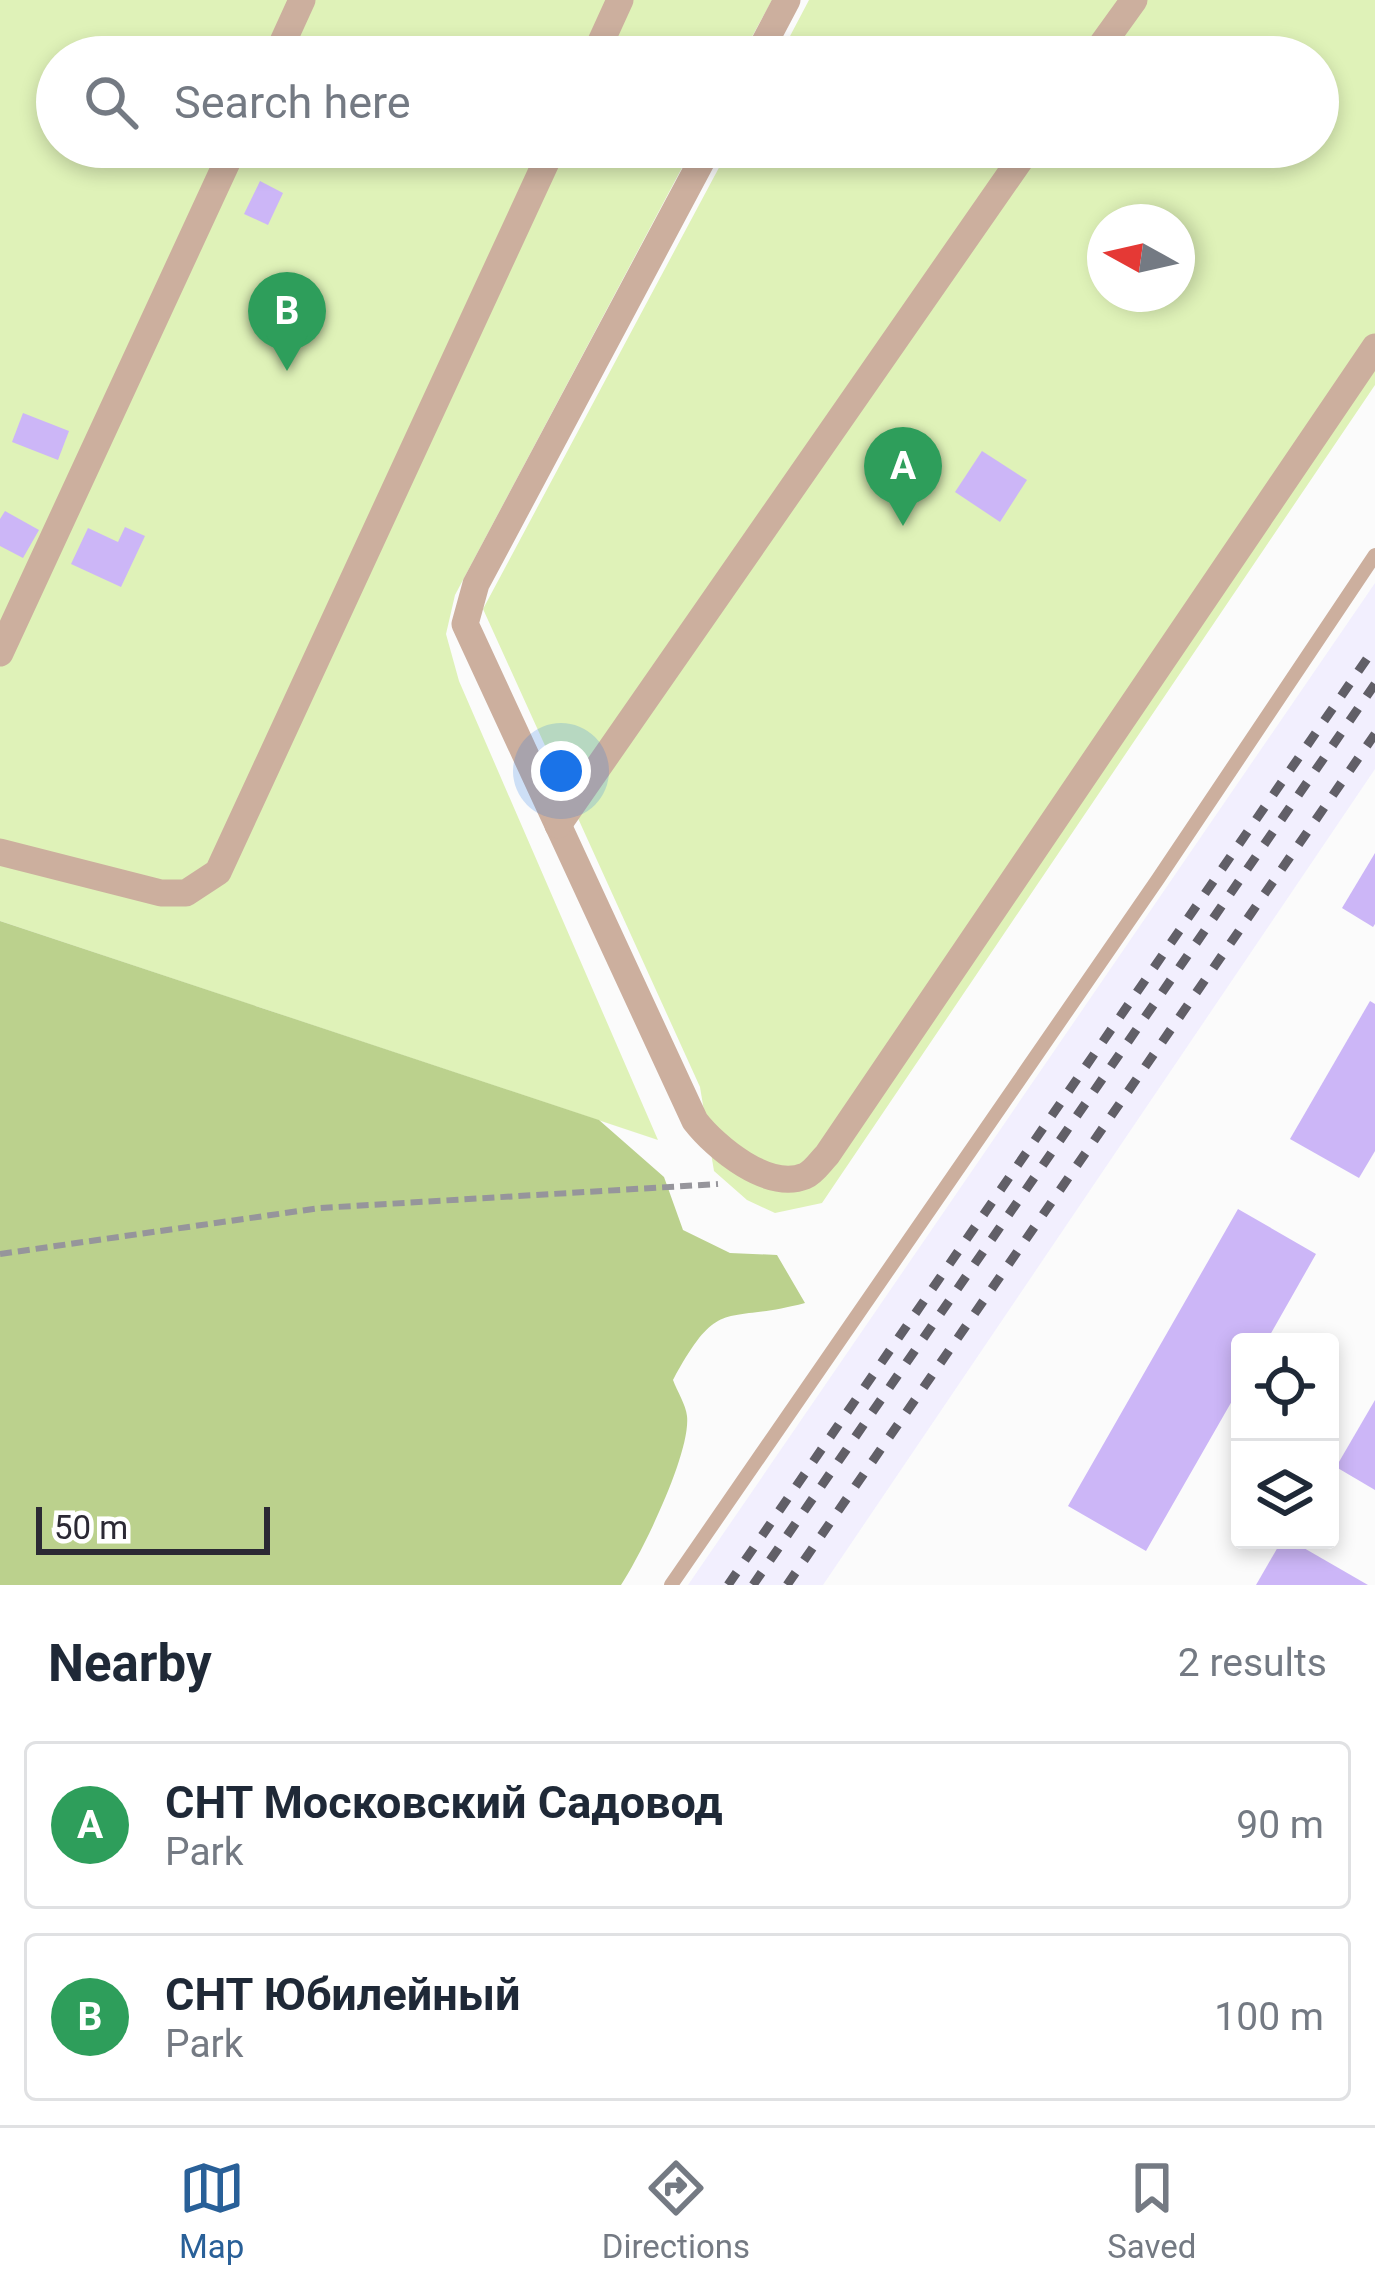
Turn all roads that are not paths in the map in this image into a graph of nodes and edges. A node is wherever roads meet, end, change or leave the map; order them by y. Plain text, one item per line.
1 (302, 0) edge
2 (620, 0) edge
3 (787, 0) edge
4 (1134, 0) edge
5 (286, 36) edge
6 (604, 36) edge
7 (768, 36) edge
8 (1108, 36) edge
9 (224, 168) edge
10 (543, 168) edge
11 (698, 168) edge
12 (1014, 168) edge
13 (1375, 347) edge
14 (1375, 555) edge
15 (0, 653) edge
16 (558, 826) junction
17 (0, 852) edge
18 (671, 1585) edge

1 - 5 street
2 - 6 street
3 - 7 street
4 - 8 street
9 - 15 street
10 - 17 street
11 - 16 street
12 - 16 street
13 - 16 street
14 - 18 lane

